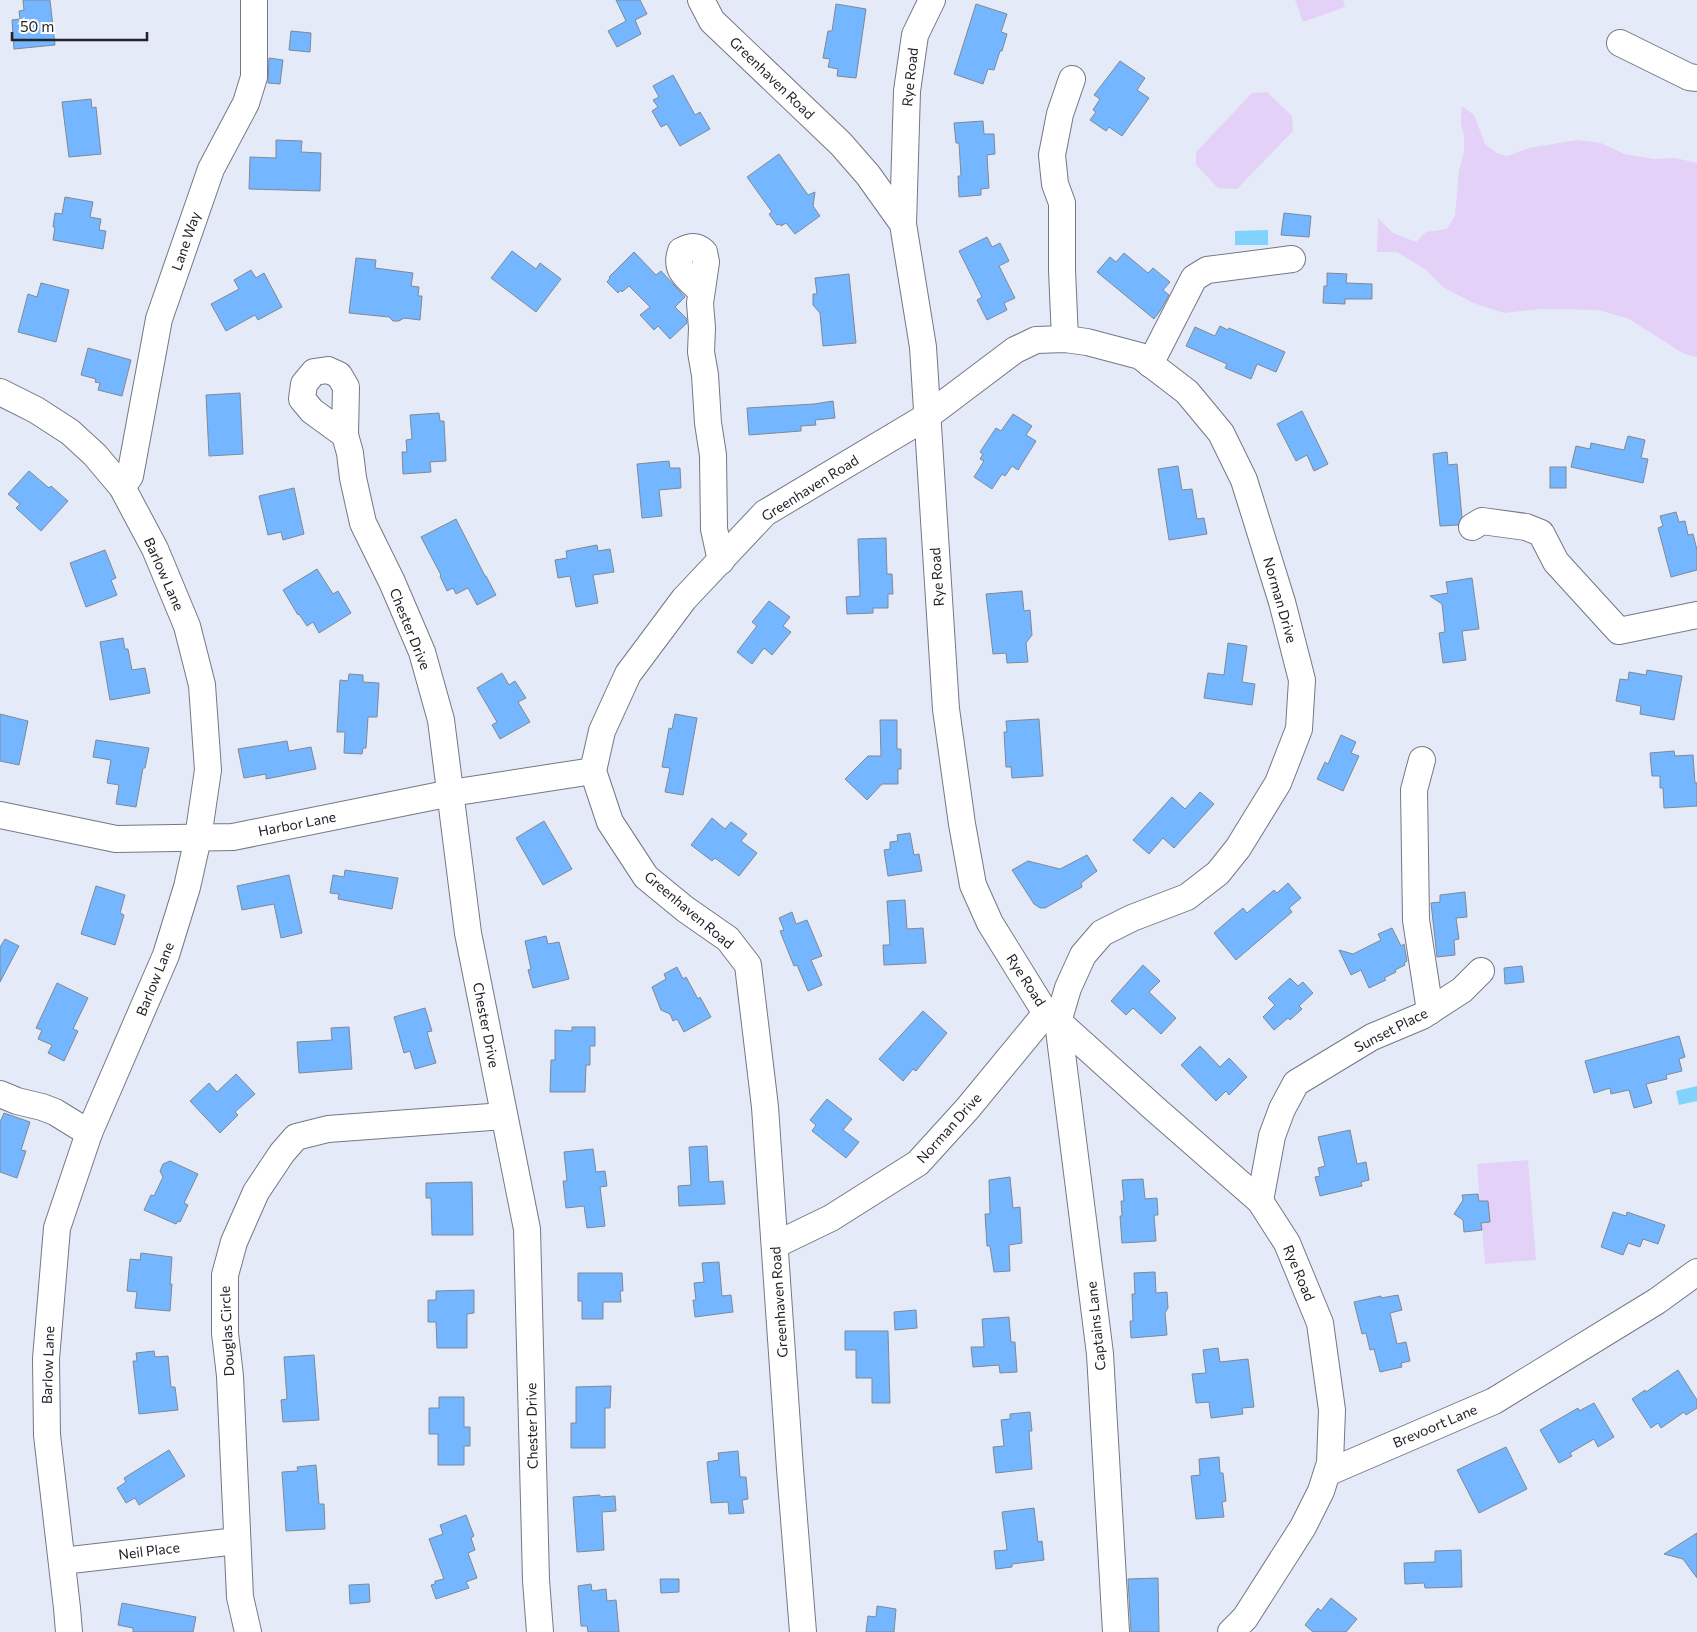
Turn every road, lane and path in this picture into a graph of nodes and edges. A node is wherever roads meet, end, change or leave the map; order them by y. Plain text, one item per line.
1 (254, 0) edge
2 (701, 0) edge
3 (932, 0) edge
4 (1620, 43) dead end
5 (1697, 78) edge
6 (1072, 79) dead end
7 (887, 166) junction
8 (903, 224) junction
9 (1292, 259) dead end
10 (701, 291) dead end
11 (1065, 340) junction
12 (1150, 364) junction
13 (0, 392) edge
14 (926, 417) junction
15 (345, 435) dead end
16 (122, 487) junction
17 (1472, 527) dead end
18 (721, 561) junction
19 (1697, 615) edge
20 (1422, 760) dead end
21 (593, 771) junction
22 (451, 794) junction
23 (0, 815) edge
24 (198, 838) junction
25 (1481, 971) dead end
26 (1430, 1011) junction
27 (1052, 1017) junction
28 (0, 1094) edge
29 (504, 1116) junction
30 (89, 1133) junction
31 (1260, 1201) junction
32 (774, 1245) junction
33 (1697, 1272) edge
34 (1327, 1473) junction
35 (237, 1541) junction
36 (62, 1561) junction
37 (68, 1632) edge
38 (248, 1632) edge
39 (540, 1632) edge
40 (804, 1632) edge
41 (1116, 1632) edge
42 (1231, 1632) edge

1 - 16 street, Lane Way
2 - 7 street, Greenhaven Road
3 - 7 street, Rye Road
4 - 5 street
6 - 11 street
7 - 8 street, Greenhaven Road
7 - 8 street, Rye Road
8 - 14 street, Greenhaven Road
9 - 12 street
10 - 18 street
11 - 12 street, Norman Drive
11 - 14 street, Norman Drive
12 - 27 street, Norman Drive
13 - 16 street, Barlow Lane
14 - 18 street, Greenhaven Road
14 - 27 street, Rye Road
15 - 22 street, Chester Drive
16 - 24 street, Barlow Lane
17 - 19 street
18 - 21 street, Greenhaven Road
20 - 26 street
21 - 22 street, Harbor Lane
21 - 32 street, Greenhaven Road
22 - 24 street, Harbor Lane
22 - 29 street, Chester Drive
23 - 24 street, Harbor Lane
24 - 30 street, Barlow Lane
25 - 26 street, Sunset Place
26 - 31 street, Sunset Place
27 - 31 street, Rye Road
27 - 32 street, Norman Drive
27 - 41 street, Captains Lane
28 - 30 street
29 - 35 street, Douglas Circle
29 - 39 street, Chester Drive
30 - 36 street, Barlow Lane
31 - 34 street, Rye Road
32 - 40 street, Greenhaven Road
33 - 34 street, Brevoort Lane
34 - 42 street
35 - 36 street, Neil Place
35 - 38 street, Douglas Circle
36 - 37 street, Barlow Lane

